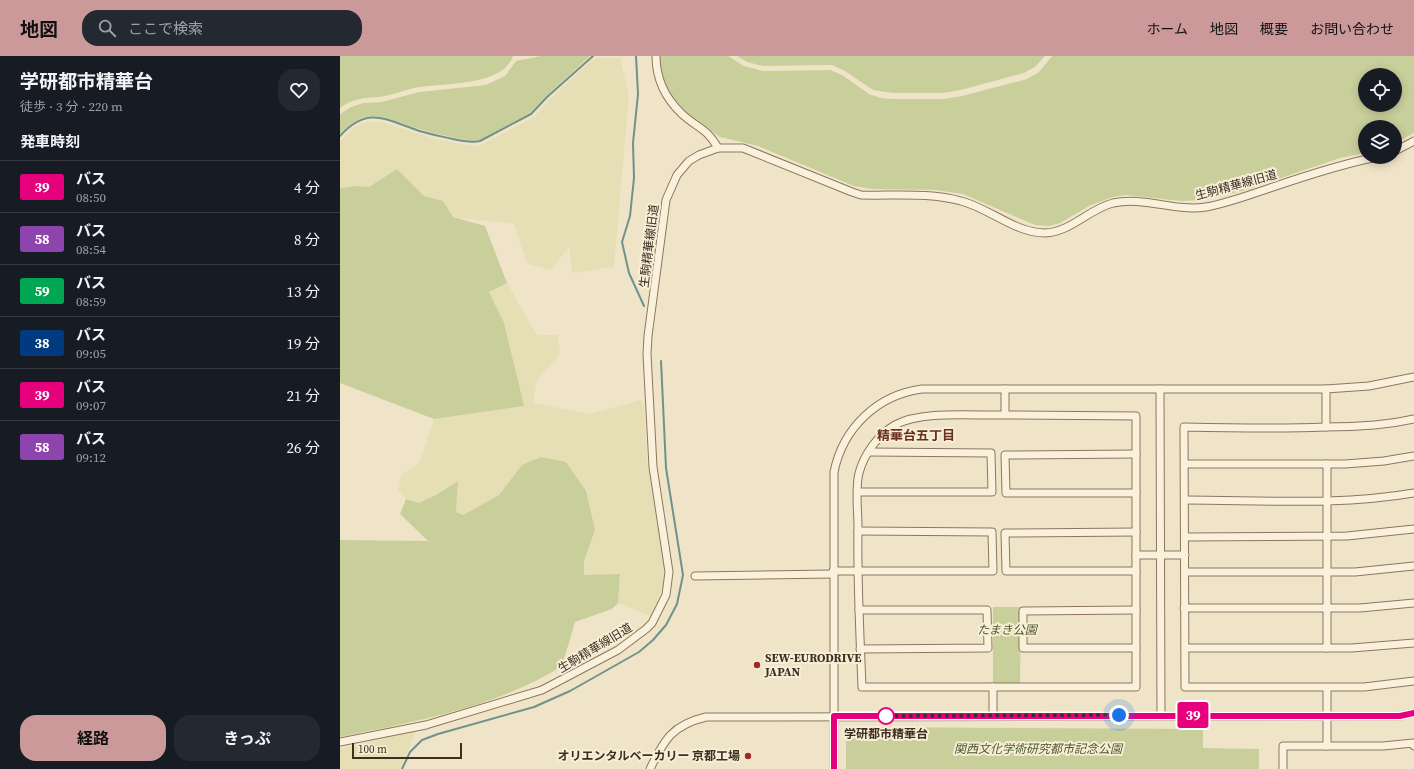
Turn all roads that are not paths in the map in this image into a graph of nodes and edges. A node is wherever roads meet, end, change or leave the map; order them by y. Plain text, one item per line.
1 (656, 56) edge
2 (1414, 141) edge
3 (1402, 147) edge
4 (718, 148) junction
5 (1358, 161) edge
6 (1414, 377) edge
7 (1005, 389) junction
8 (1160, 389) junction
9 (1326, 389) junction
10 (1005, 415) junction
11 (1414, 419) edge
12 (1326, 427) junction
13 (869, 452) junction
14 (1136, 454) junction
15 (1414, 456) edge
16 (1185, 464) junction
17 (1327, 464) junction
18 (858, 492) junction
19 (1136, 493) junction
20 (1414, 493) edge
21 (1185, 500) junction
22 (1327, 501) junction
23 (1414, 529) edge
24 (858, 531) junction
25 (1136, 532) junction
26 (1327, 536) junction
27 (1185, 537) junction
28 (1136, 555) junction
29 (1160, 555) junction
30 (1185, 555) junction
31 (1414, 566) edge
32 (858, 571) junction
33 (992, 571) junction
34 (1006, 571) junction
35 (1136, 571) junction
36 (1185, 572) junction
37 (833, 573) junction
38 (1327, 573) junction
39 (694, 576) dead end
40 (1414, 603) edge
41 (1184, 608) junction
42 (1327, 608) junction
43 (859, 610) junction
44 (1136, 610) junction
45 (1414, 643) edge
46 (1136, 648) junction
47 (1185, 648) junction
48 (1327, 648) junction
49 (860, 649) junction
50 (1414, 681) edge
51 (993, 687) junction
52 (1327, 688) junction
53 (1414, 713) edge
54 (1161, 715) junction
55 (834, 716) junction
56 (992, 716) junction
57 (1327, 716) junction
58 (340, 742) edge
59 (1327, 746) junction
60 (1414, 746) edge
61 (650, 769) edge
62 (834, 769) edge
63 (1284, 769) edge

1 - 4 street
2 - 3 street
4 - 5 street, 生駒精華線旧道
4 - 58 street, 生駒精華線旧道
6 - 9 street
7 - 8 street
7 - 10 street
7 - 37 street
8 - 9 street
8 - 29 street
9 - 12 street
10 - 13 street
10 - 14 street
11 - 12 street
12 - 16 street
13 - 18 street
13 - 18 street
14 - 19 street
14 - 19 street
15 - 17 street
16 - 17 street
16 - 21 street
17 - 22 street
18 - 24 street
19 - 25 street
20 - 22 street
21 - 22 street
21 - 27 street
22 - 26 street
23 - 26 street
24 - 32 street
24 - 33 street
25 - 28 street
25 - 34 street
26 - 27 street
26 - 38 street
27 - 30 street
28 - 29 street
28 - 35 street
29 - 30 street
29 - 54 street
30 - 36 street
31 - 38 street
32 - 33 street
32 - 37 street
32 - 43 street
33 - 34 street
34 - 35 street
35 - 44 street
36 - 38 street
36 - 41 street
37 - 39 street
37 - 55 street
38 - 42 street
40 - 42 street
41 - 42 street
41 - 47 street
42 - 48 street
43 - 49 street
43 - 49 street
44 - 46 street
44 - 46 street
45 - 48 street
46 - 51 street
47 - 48 street
47 - 52 street
49 - 51 street
50 - 52 street
51 - 56 street
52 - 57 street
53 - 57 street
54 - 56 street
54 - 57 street
55 - 56 street
55 - 61 street
55 - 62 street
57 - 59 street
59 - 60 street
59 - 63 street

